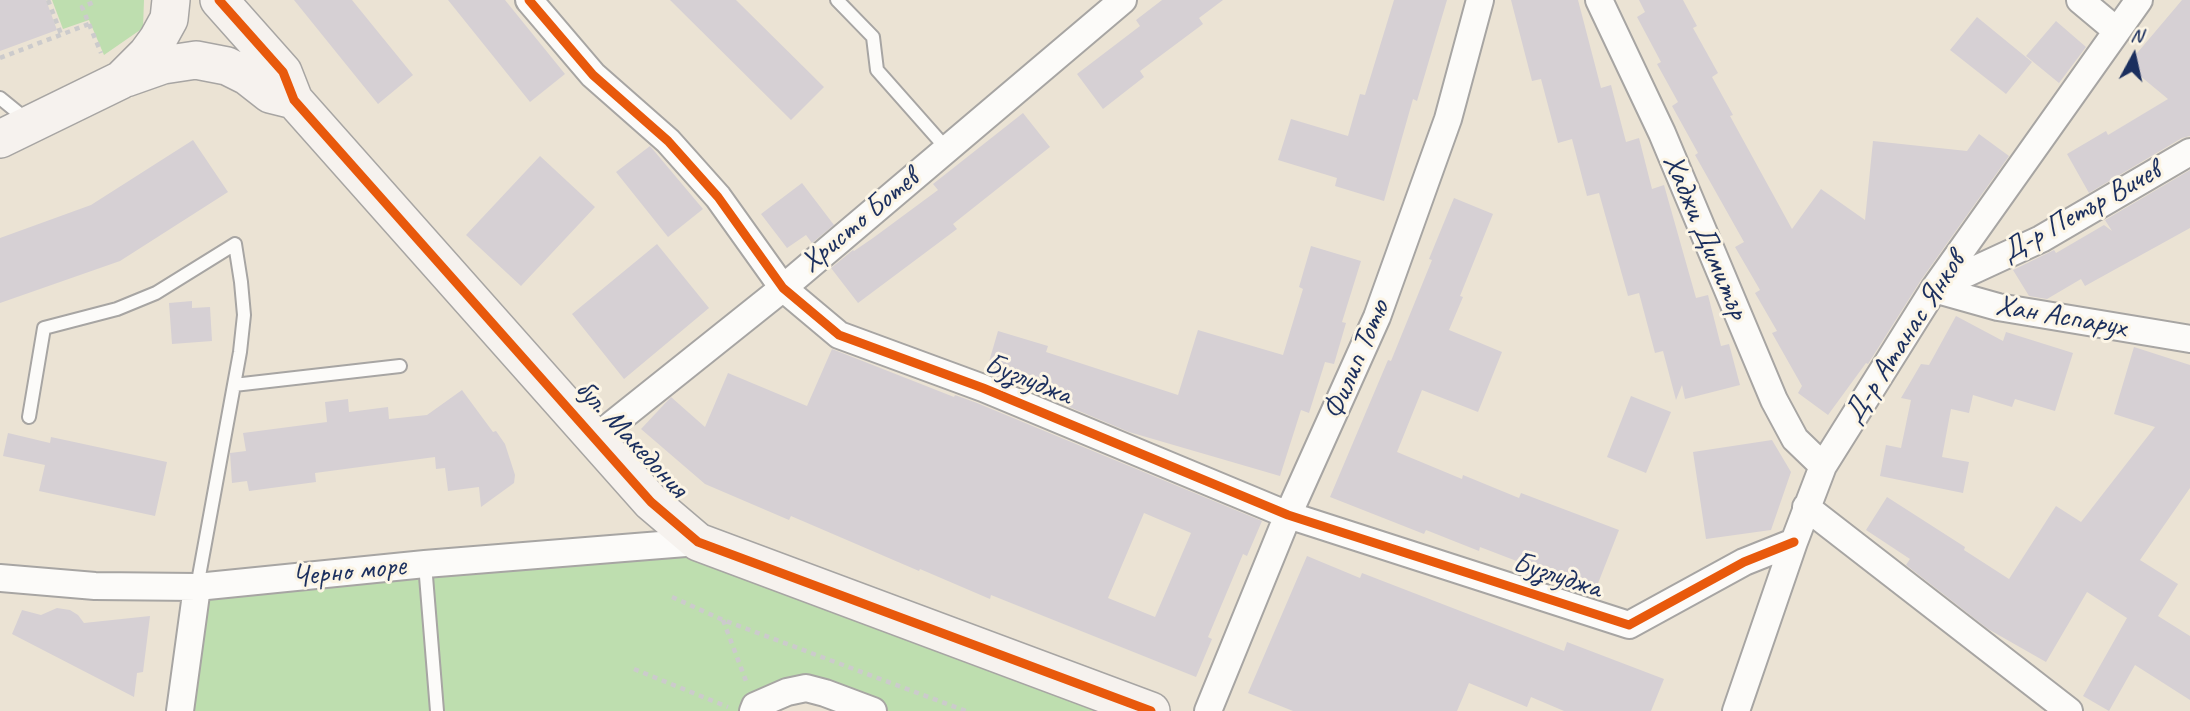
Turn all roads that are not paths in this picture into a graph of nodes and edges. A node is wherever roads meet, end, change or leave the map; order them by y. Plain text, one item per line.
1 (172, 0) edge
2 (219, 0) edge
3 (529, 0) edge
4 (837, 0) edge
5 (1123, 0) edge
6 (1480, 0) edge
7 (1599, 0) edge
8 (2080, 0) edge
9 (2139, 0) edge
10 (2117, 31) junction
11 (121, 80) junction
12 (0, 98) edge
13 (294, 100) junction
14 (16, 131) edge
15 (946, 148) junction
16 (2190, 152) edge
17 (783, 288) junction
18 (1934, 289) junction
19 (2190, 339) edge
20 (400, 366) dead end
21 (234, 385) junction
22 (29, 416) dead end
23 (594, 439) junction
24 (1823, 466) junction
25 (1806, 507) junction
26 (1288, 515) junction
27 (698, 542) junction
28 (1794, 542) junction
29 (425, 564) junction
30 (0, 578) edge
31 (197, 587) junction
32 (749, 709) edge
33 (180, 711) edge
34 (438, 711) edge
35 (873, 711) edge
36 (1151, 711) edge
37 (1208, 711) edge
38 (1736, 711) edge
39 (2069, 711) edge

1 - 11 street
2 - 13 street, бул. Македония
3 - 17 street, Бузлуджа
4 - 15 lane
5 - 15 street, Христо Ботев
6 - 26 street, Филип Тотю
7 - 24 street, Хаджи Димитър
8 - 10 street
9 - 10 street, Д-р Атанас Янков
10 - 18 street, Д-р Атанас Янков
11 - 13 street, бул. Македония
11 - 14 street
12 - 14 lane
13 - 23 street, бул. Македония
15 - 17 street, Христо Ботев
16 - 18 street, Д-р Петър Вичев
17 - 23 street, Христо Ботев
17 - 26 street, Бузлуджа
18 - 19 street, Хан Аспарух
18 - 24 street, Д-р Атанас Янков
20 - 21 lane
21 - 22 lane
21 - 31 lane
23 - 27 street, бул. Македония
24 - 25 street, Д-р Атанас Янков
25 - 28 street, Д-р Атанас Янков
25 - 39 street
26 - 28 street, Бузлуджа
26 - 37 street, Филип Тотю
27 - 29 street, Черно море
27 - 36 street, бул. Македония
28 - 38 street, Д-р Атанас Янков
29 - 31 street, Черно море
29 - 34 lane
30 - 31 street, Черно море
31 - 33 street
32 - 35 street

